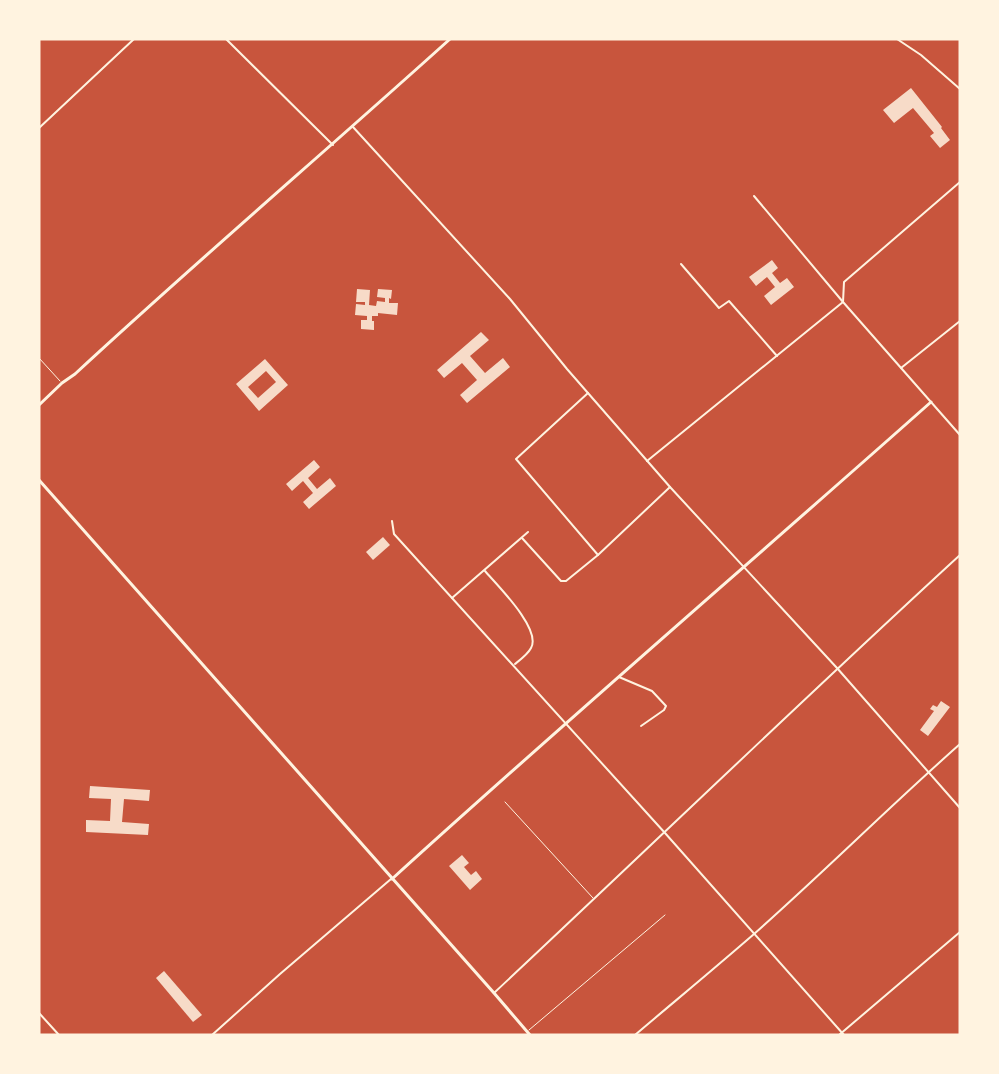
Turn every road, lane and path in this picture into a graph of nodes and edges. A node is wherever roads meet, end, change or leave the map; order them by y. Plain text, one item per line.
1 (134, 39) edge
2 (226, 39) edge
3 (450, 39) edge
4 (897, 39) edge
5 (960, 88) edge
6 (353, 127) junction
7 (39, 128) edge
8 (333, 145) junction
9 (960, 182) edge
10 (754, 196) dead end
11 (681, 264) dead end
12 (843, 302) junction
13 (960, 321) edge
14 (777, 356) junction
15 (39, 358) edge
16 (901, 368) junction
17 (62, 383) junction
18 (588, 393) junction
19 (932, 402) junction
20 (39, 405) edge
21 (960, 435) edge
22 (647, 461) junction
23 (39, 480) edge
24 (670, 487) junction
25 (392, 521) dead end
26 (528, 532) dead end
27 (522, 538) junction
28 (598, 555) junction
29 (960, 555) edge
30 (744, 568) junction
31 (485, 571) junction
32 (452, 598) junction
33 (514, 665) junction
34 (837, 668) junction
35 (619, 677) junction
36 (565, 723) junction
37 (641, 726) dead end
38 (960, 744) edge
39 (928, 772) junction
40 (505, 802) dead end
41 (960, 808) edge
42 (665, 833) junction
43 (392, 879) junction
44 (594, 899) junction
45 (665, 915) dead end
46 (960, 932) edge
47 (754, 934) junction
48 (494, 993) junction
49 (39, 1012) edge
50 (528, 1034) edge
51 (842, 1034) edge
52 (59, 1035) edge
53 (212, 1035) edge
54 (635, 1035) edge

1 - 7 street
2 - 8 street
3 - 6 street
4 - 5 street
6 - 8 street
6 - 18 street
8 - 17 street
9 - 12 street
10 - 12 street
11 - 14 street
12 - 14 street
12 - 16 street
13 - 16 street
14 - 22 street
15 - 17 lane
16 - 19 street
17 - 20 street
18 - 22 street
18 - 28 street
19 - 21 street
19 - 30 street
22 - 24 street
23 - 43 street
24 - 28 street
24 - 30 street
25 - 32 street
26 - 27 street
27 - 28 street
27 - 31 street
29 - 34 street
30 - 34 street
30 - 35 street
31 - 32 street
31 - 33 street
32 - 33 street
33 - 36 street
34 - 39 street
34 - 42 street
35 - 36 street
35 - 37 street
36 - 42 street
36 - 43 street
38 - 39 street
39 - 41 street
39 - 47 street
40 - 44 lane
42 - 44 street
42 - 47 street
43 - 48 street
43 - 53 street
44 - 48 street
45 - 50 lane
46 - 51 street
47 - 51 street
47 - 54 street
48 - 50 street
49 - 52 street

